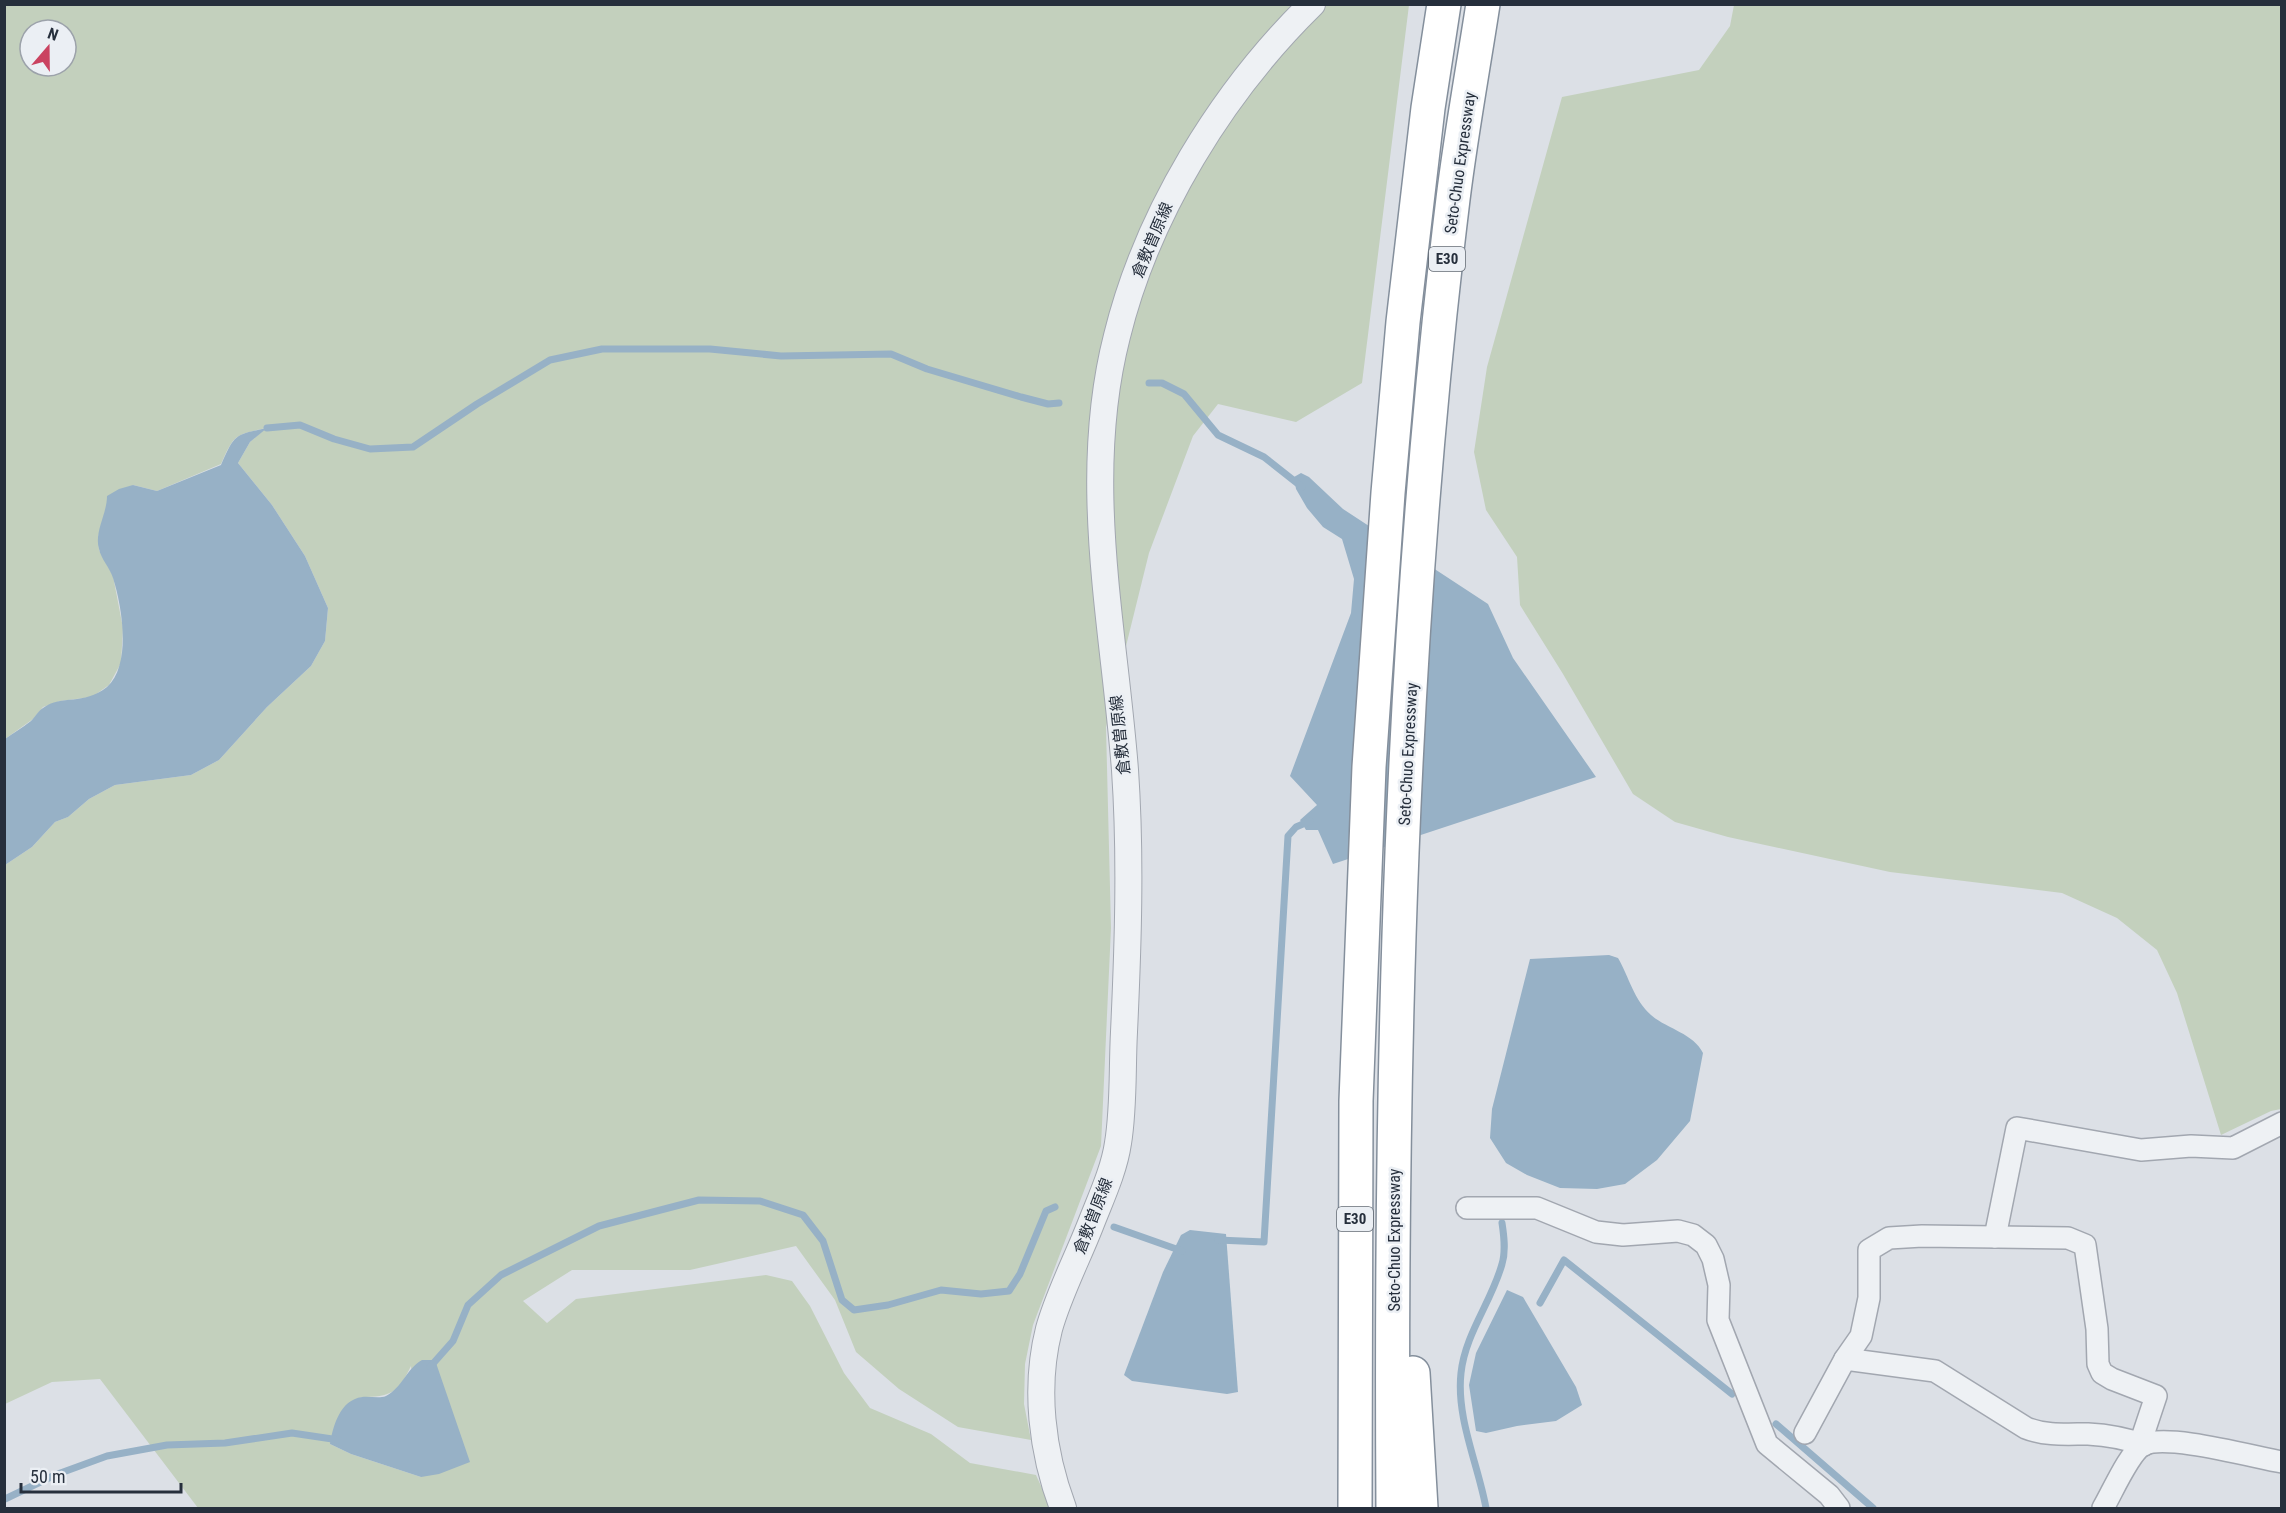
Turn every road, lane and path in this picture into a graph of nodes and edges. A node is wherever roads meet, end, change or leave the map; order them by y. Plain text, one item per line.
1 (1312, 4) edge
2 (1444, 4) edge
3 (1484, 4) edge
4 (1395, 1102) junction
5 (2282, 1124) edge
6 (1467, 1208) dead end
7 (1995, 1237) junction
8 (1845, 1359) junction
9 (1805, 1433) dead end
10 (2142, 1444) junction
11 (2282, 1462) edge
12 (1063, 1509) edge
13 (1355, 1509) edge
14 (1393, 1509) edge
15 (1421, 1509) edge
16 (1839, 1509) edge
17 (2103, 1509) edge

1 - 12 street, 倉敷曽原線
2 - 13 highway, E30
3 - 4 highway, Seto-Chuo Expressway / E30
4 - 14 highway, Seto-Chuo Expressway / E30
4 - 15 highway
5 - 7 street
6 - 16 street
7 - 8 street
7 - 10 street
8 - 9 street
8 - 10 street
10 - 11 street
10 - 17 street

